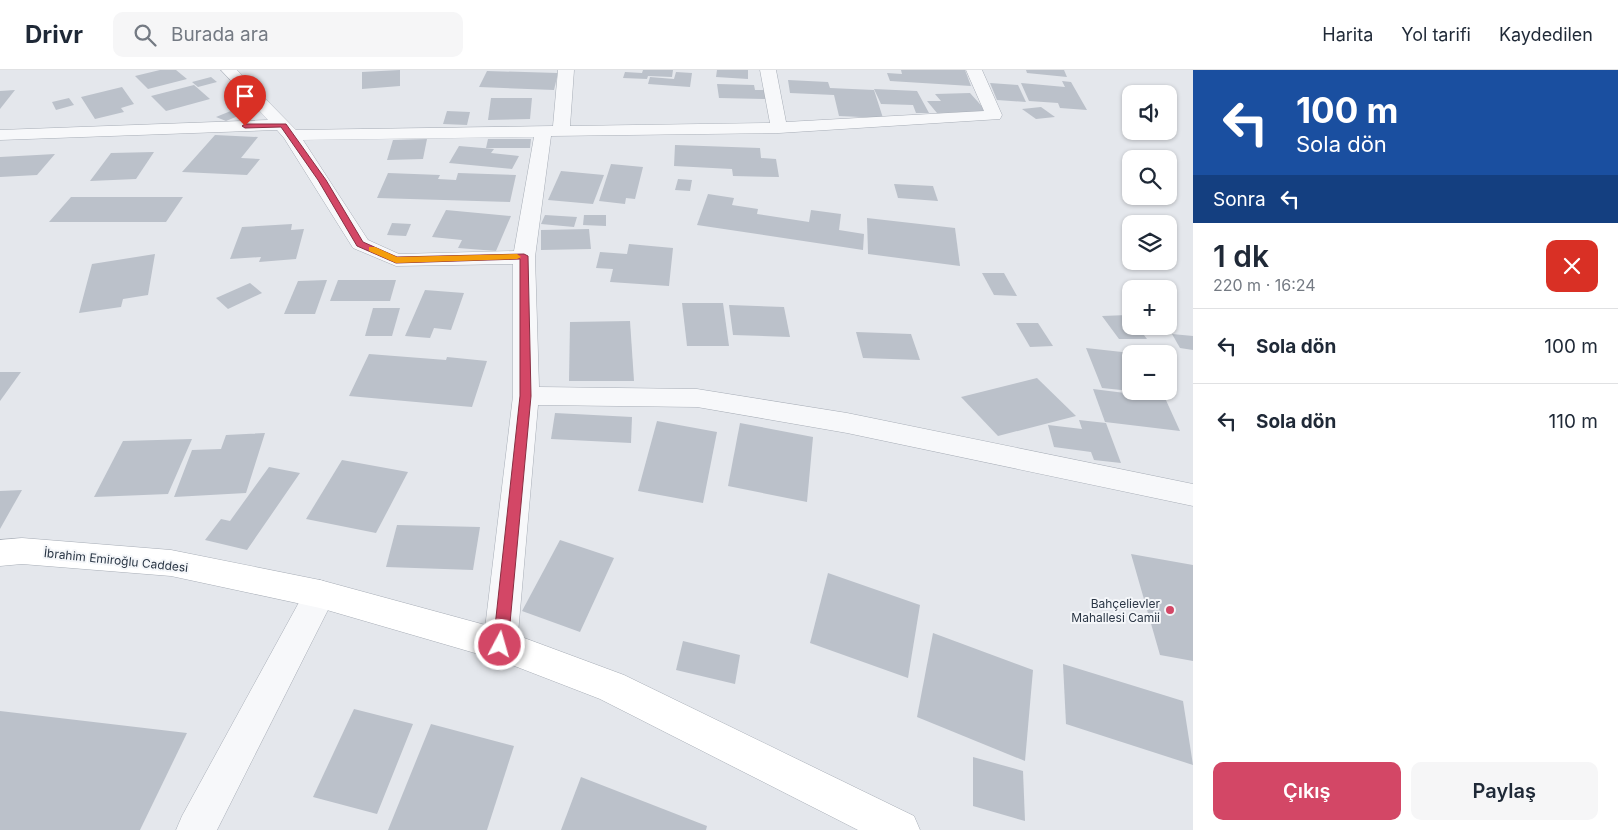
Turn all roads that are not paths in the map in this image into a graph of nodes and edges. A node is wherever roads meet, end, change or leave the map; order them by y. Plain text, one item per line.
1 (229, 70) edge
2 (566, 70) edge
3 (768, 70) edge
4 (974, 70) edge
5 (779, 128) junction
6 (287, 130) junction
7 (552, 132) junction
8 (0, 135) edge
9 (524, 256) junction
10 (526, 396) junction
11 (1193, 495) edge
12 (0, 553) edge
13 (320, 594) junction
14 (500, 645) junction
15 (196, 830) edge
16 (900, 830) edge

1 - 6 street
2 - 7 street
3 - 5 street
4 - 5 street
5 - 7 street
6 - 7 street
6 - 8 street
6 - 9 street
7 - 9 street
9 - 10 street
10 - 11 street
10 - 14 street
12 - 13 street, İbrahim Emiroğlu Caddesi
13 - 14 street, İbrahim Emiroğlu Caddesi
13 - 15 street
14 - 16 street, İbrahim Emiroğlu Caddesi

